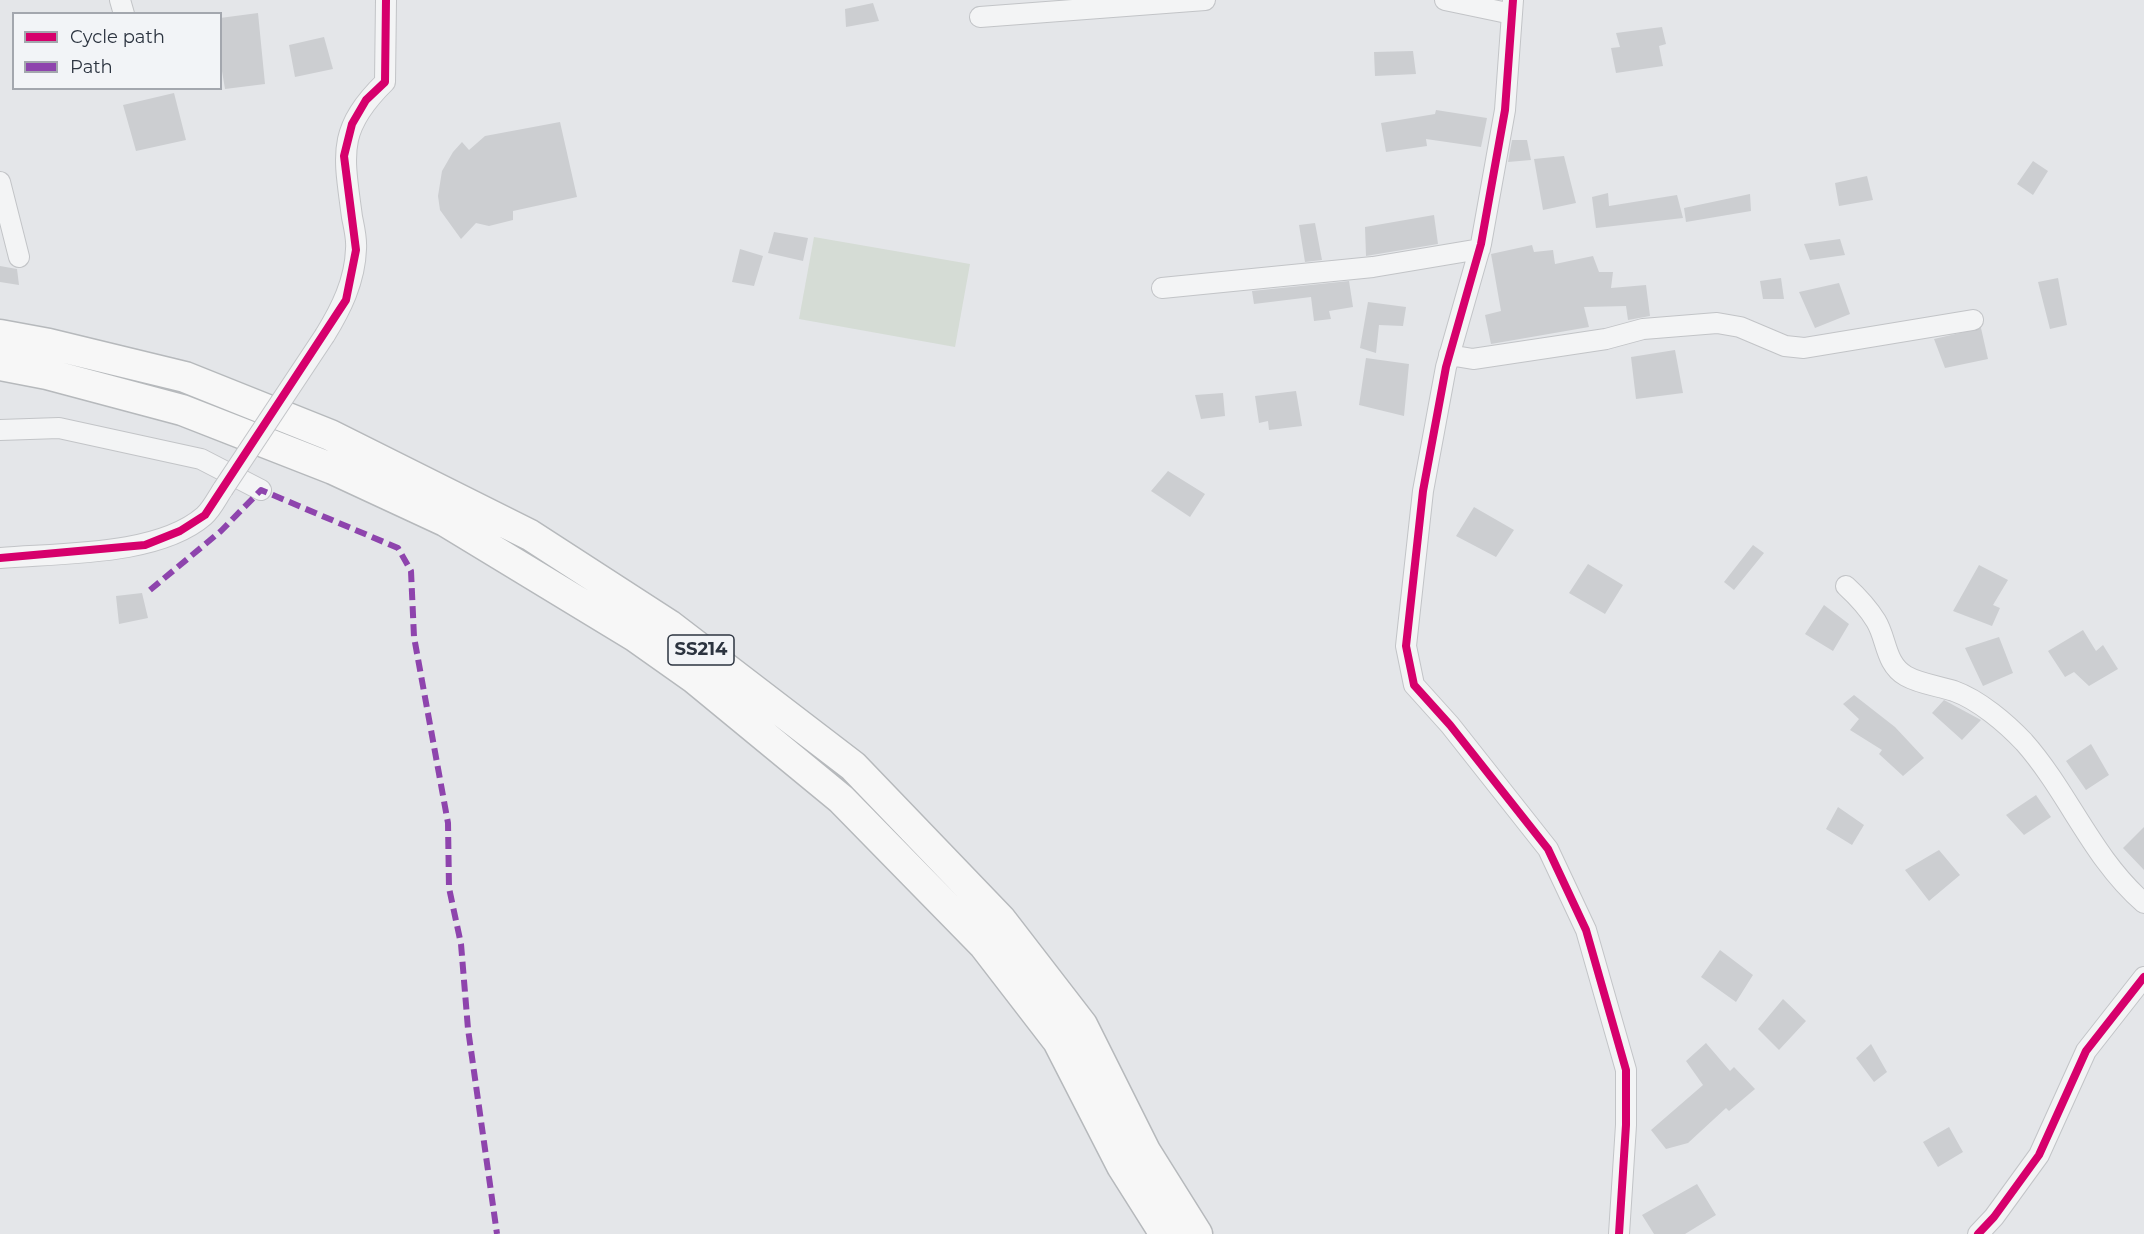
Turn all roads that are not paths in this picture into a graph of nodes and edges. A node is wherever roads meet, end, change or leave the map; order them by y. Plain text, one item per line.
1 (386, 0) edge
2 (1205, 0) edge
3 (1445, 0) edge
4 (1513, 7) edge
5 (980, 17) dead end
6 (0, 182) edge
7 (1480, 249) junction
8 (19, 257) dead end
9 (1162, 288) dead end
10 (1973, 320) dead end
11 (0, 335) edge
12 (1449, 355) junction
13 (0, 365) edge
14 (0, 430) edge
15 (261, 490) dead end
16 (0, 558) edge
17 (1846, 586) dead end
18 (2144, 903) edge
19 (2144, 977) edge
20 (1165, 1234) edge
21 (1197, 1234) edge
22 (1619, 1234) edge
23 (1978, 1234) edge

1 - 16 street, bridge
2 - 5 street
3 - 4 street
4 - 7 street
6 - 8 street
7 - 9 street
7 - 12 street
10 - 12 street
11 - 21 highway, SS214
12 - 22 street
13 - 20 highway, SS214
14 - 15 street
17 - 18 street
19 - 23 street

